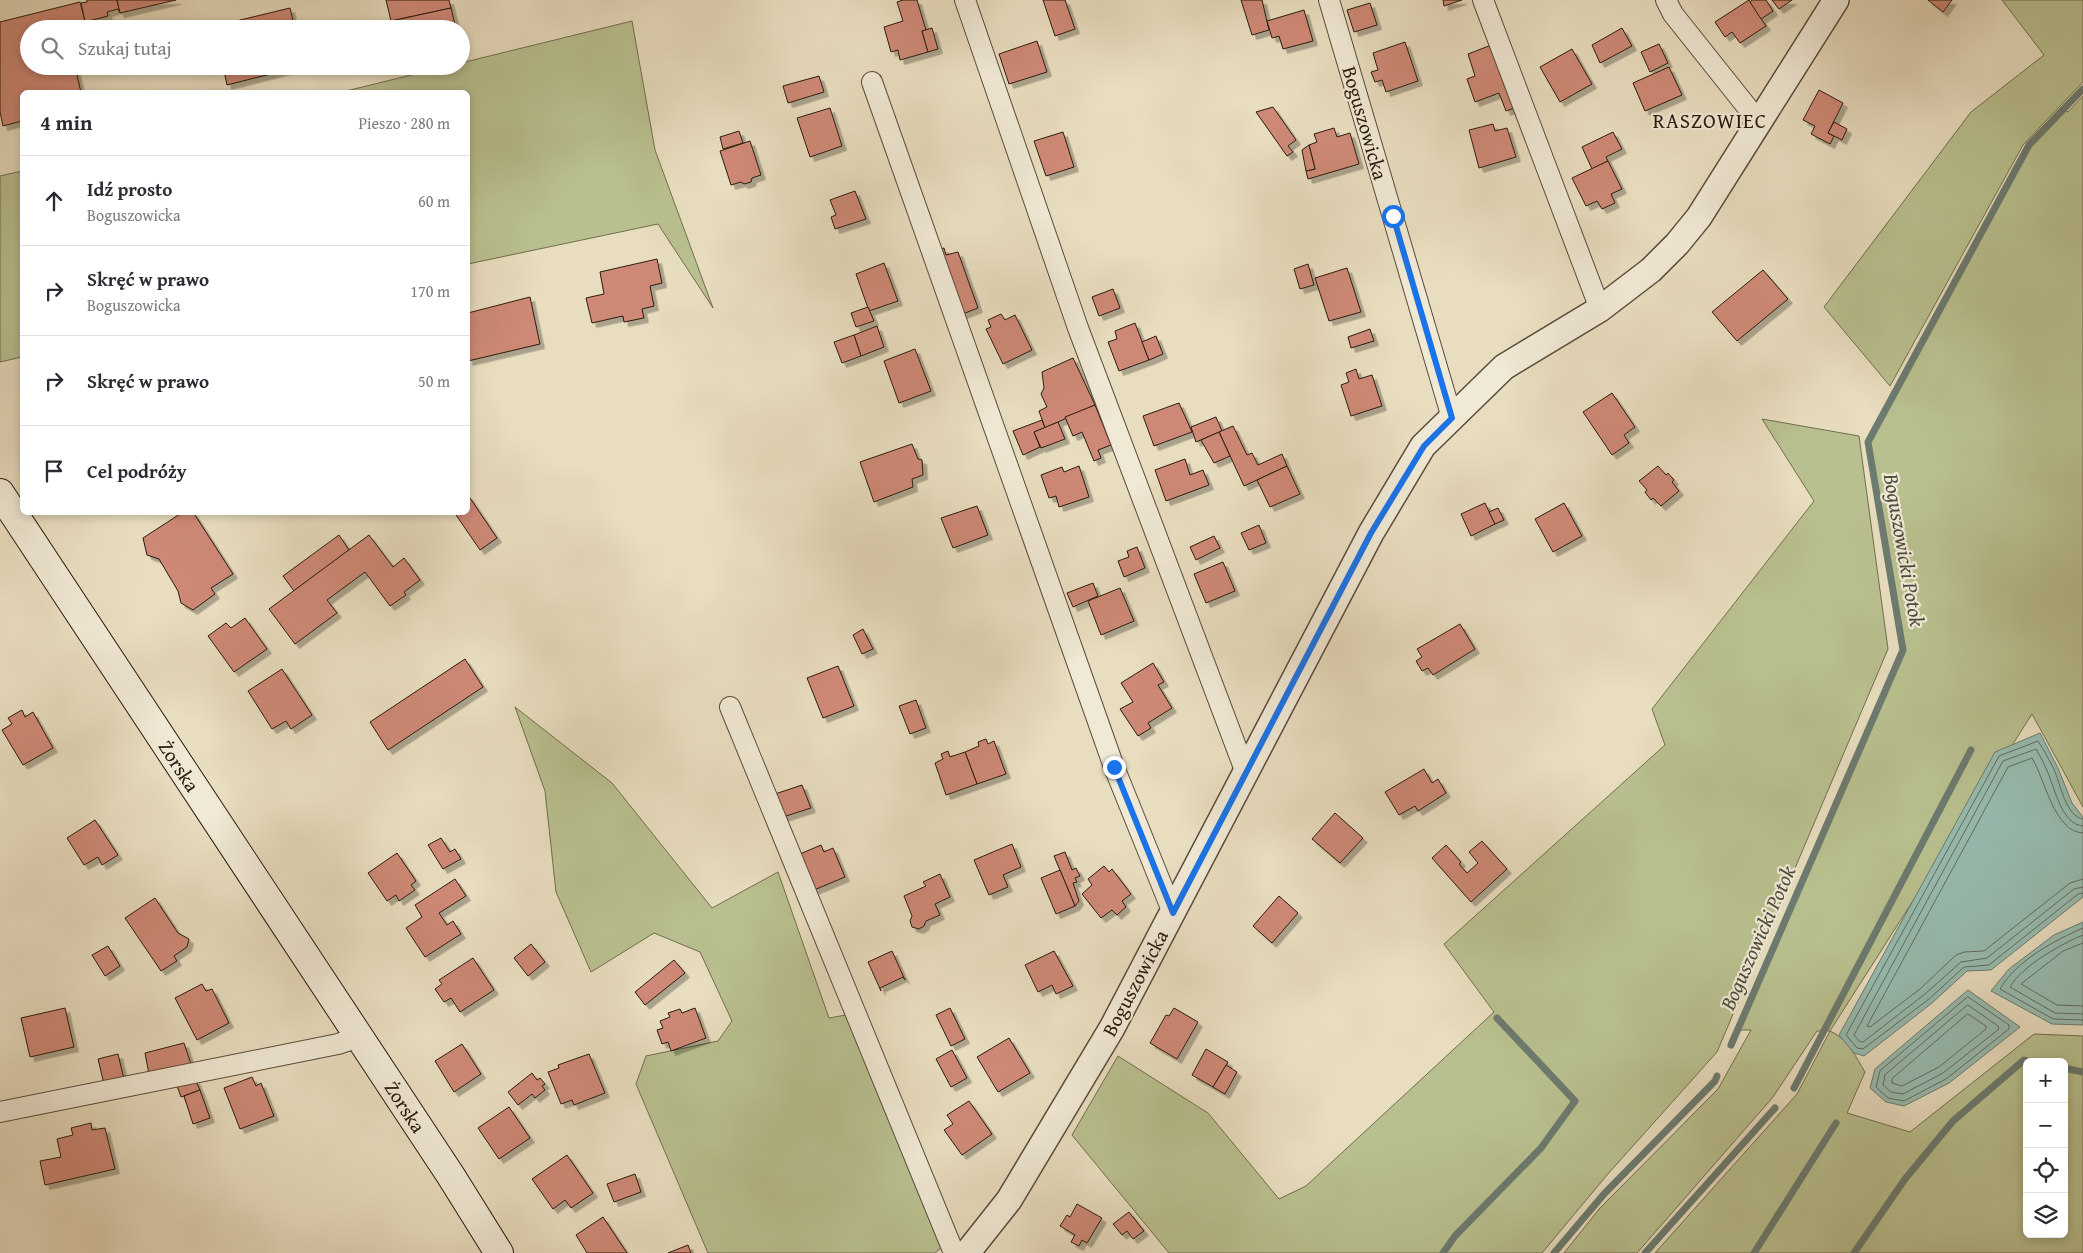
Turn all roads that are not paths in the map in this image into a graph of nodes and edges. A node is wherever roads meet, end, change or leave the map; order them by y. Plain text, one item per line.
1 (965, 0) edge
2 (1329, 0) edge
3 (1483, 0) edge
4 (1666, 0) edge
5 (1836, 0) edge
6 (872, 82) dead end
7 (1758, 122) junction
8 (1600, 309) junction
9 (1452, 418) junction
10 (0, 493) edge
11 (730, 708) dead end
12 (1246, 773) junction
13 (1173, 913) junction
14 (359, 1037) junction
15 (0, 1112) edge
16 (451, 1176) junction
17 (499, 1253) edge
18 (514, 1253) edge
19 (954, 1253) edge
20 (967, 1253) edge

1 - 12 street
2 - 9 street, Boguszowicka
3 - 8 street
4 - 7 street
5 - 7 street, Boguszowicka
6 - 13 street
7 - 8 street, Boguszowicka
8 - 9 street, Boguszowicka
9 - 12 street, Boguszowicka
10 - 14 main road, Żorska
11 - 19 street
12 - 13 street, Boguszowicka
13 - 20 street, Boguszowicka
14 - 15 street
14 - 16 main road, Żorska
16 - 17 main road, Żorska
16 - 18 main road, Żorska

